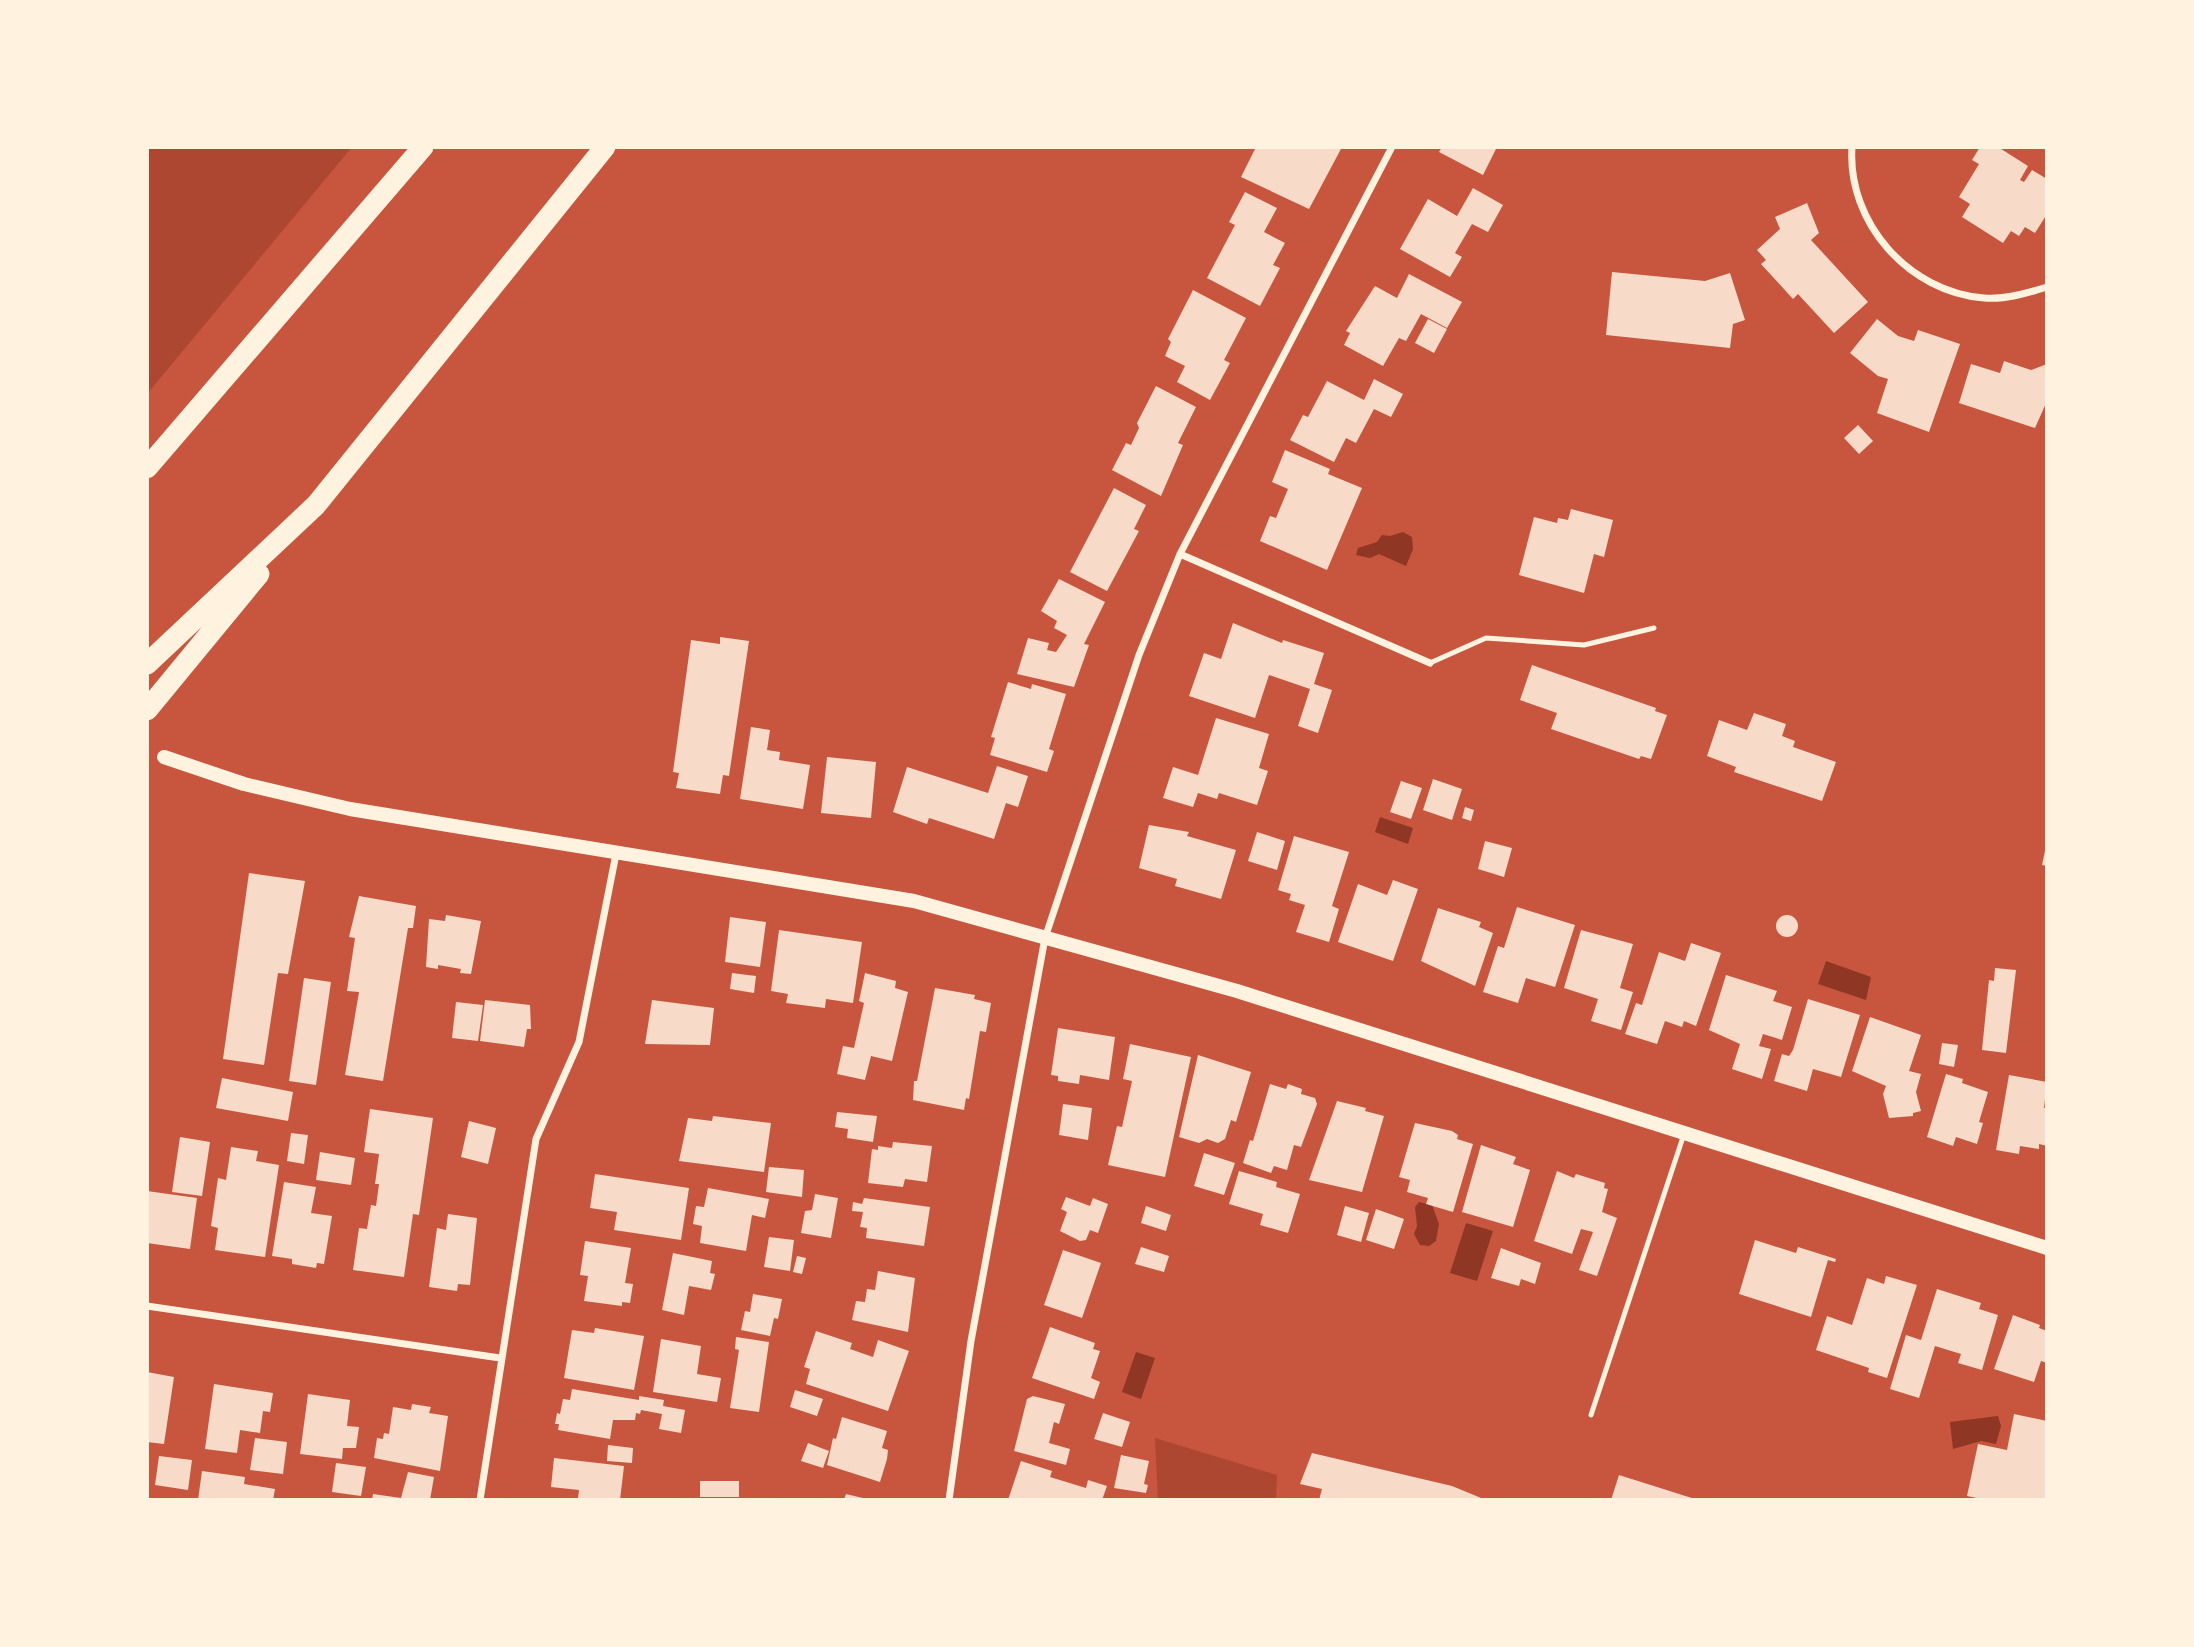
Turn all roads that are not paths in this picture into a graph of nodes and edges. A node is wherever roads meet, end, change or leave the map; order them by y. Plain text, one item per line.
1 (423, 147) edge
2 (605, 147) edge
3 (1392, 147) edge
4 (1852, 147) edge
5 (2047, 287) edge
6 (166, 446) junction
7 (147, 463) edge
8 (147, 468) edge
9 (316, 505) junction
10 (1180, 554) junction
11 (1654, 628) dead end
12 (1430, 663) joint
13 (147, 664) edge
14 (147, 710) edge
15 (164, 757) dead end
16 (616, 854) junction
17 (1045, 938) junction
18 (1684, 1134) junction
19 (2047, 1248) edge
20 (147, 1306) edge
21 (500, 1358) junction
22 (1591, 1415) dead end
23 (480, 1500) edge
24 (949, 1500) edge

1 - 6 highway
2 - 9 highway
3 - 10 street
4 - 5 street
6 - 7 highway
6 - 8 highway
9 - 13 highway
9 - 14 highway
10 - 12 street
10 - 17 street
11 - 12 lane
15 - 16 main road
16 - 17 main road
16 - 21 street
17 - 18 main road
17 - 24 street
18 - 19 main road
18 - 22 lane
20 - 21 street
21 - 23 street

